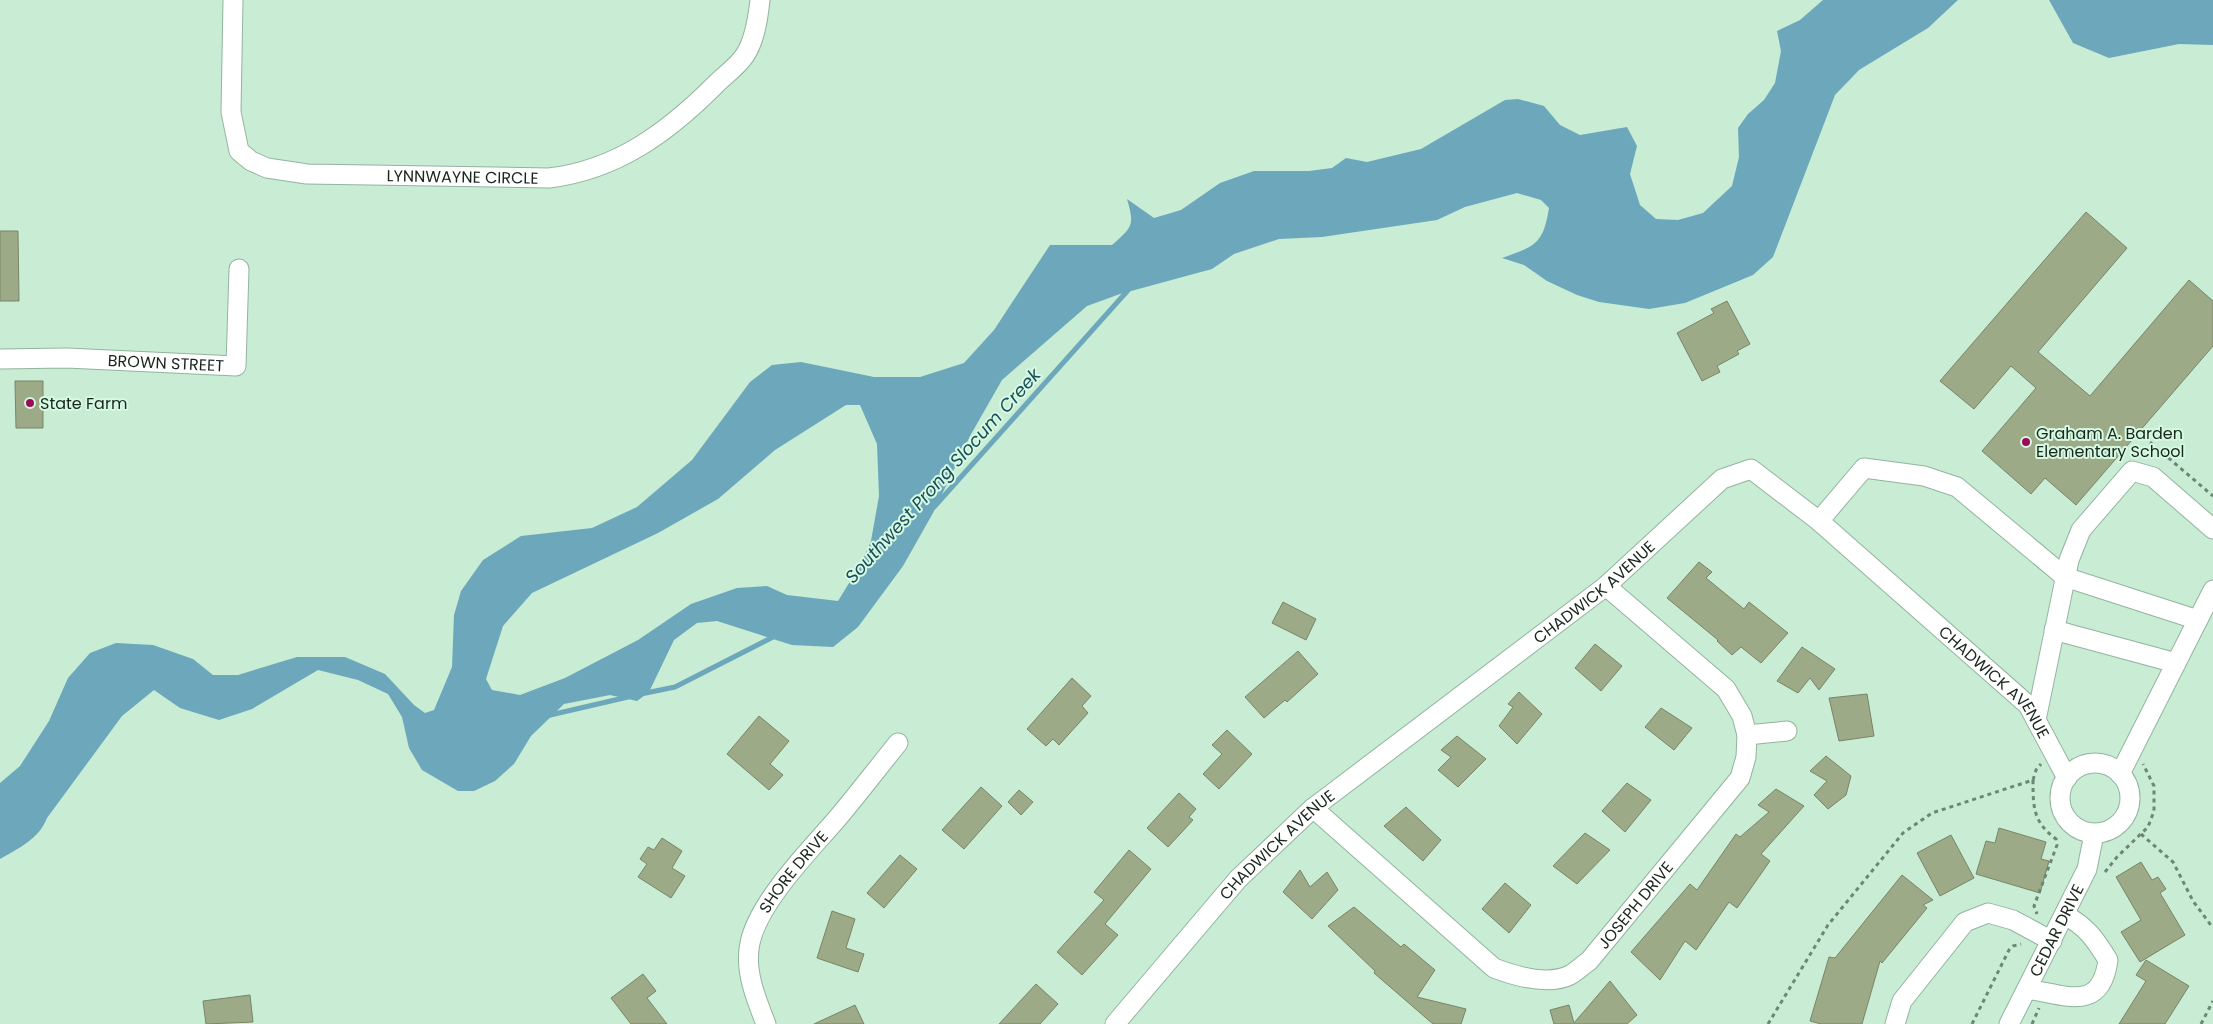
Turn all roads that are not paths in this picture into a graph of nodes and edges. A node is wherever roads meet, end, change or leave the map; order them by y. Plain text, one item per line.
1 (233, 0) edge
2 (760, 0) edge
3 (239, 269) dead end
4 (0, 359) edge
5 (1819, 521) junction
6 (2213, 529) edge
7 (2065, 577) junction
8 (1606, 586) junction
9 (2213, 590) edge
10 (2198, 620) junction
11 (2054, 630) junction
12 (2176, 663) junction
13 (2036, 720) junction
14 (1787, 731) dead end
15 (1747, 735) junction
16 (898, 744) dead end
17 (2120, 774) junction
18 (2067, 778) junction
19 (1313, 808) junction
20 (2094, 834) junction
21 (2065, 915) junction
22 (2052, 941) junction
23 (2027, 989) junction
24 (766, 1024) edge
25 (1115, 1024) edge
26 (1895, 1024) edge
27 (2009, 1024) edge

1 - 2 street, LYNNWAYNE CIRCLE
3 - 4 street, BROWN STREET
5 - 7 street
5 - 8 street, CHADWICK AVENUE
5 - 13 street, CHADWICK AVENUE
6 - 7 street
7 - 10 street
7 - 11 street
8 - 15 street, JOSEPH DRIVE
8 - 19 street, CHADWICK AVENUE
9 - 10 street
10 - 12 street
11 - 12 street
11 - 13 street
12 - 17 street
13 - 18 street, CHADWICK AVENUE
14 - 15 street
15 - 19 street, JOSEPH DRIVE
16 - 24 street, SHORE DRIVE
17 - 18 street
17 - 20 street
18 - 20 street
19 - 25 street, CHADWICK AVENUE
20 - 21 street, CEDAR DRIVE
21 - 22 street, CEDAR DRIVE
21 - 23 street
22 - 23 street, CEDAR DRIVE
22 - 26 street
23 - 27 street, CEDAR DRIVE

